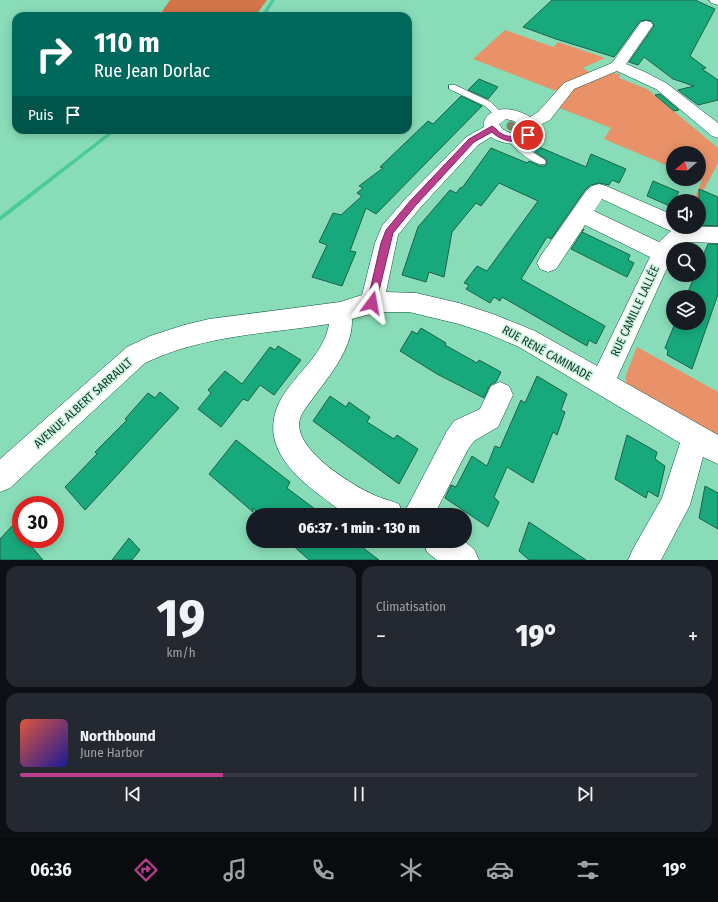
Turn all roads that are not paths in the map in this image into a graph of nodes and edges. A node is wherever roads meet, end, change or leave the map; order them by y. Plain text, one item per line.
1 (715, 0) edge
2 (718, 1) edge
3 (646, 25) dead end
4 (617, 66) junction
5 (452, 88) dead end
6 (496, 122) junction
7 (528, 124) junction
8 (718, 132) edge
9 (512, 139) junction
10 (542, 162) dead end
11 (582, 214) junction
12 (666, 221) edge
13 (706, 232) edge
14 (676, 234) edge
15 (718, 234) edge
16 (662, 253) junction
17 (548, 263) dead end
18 (372, 303) junction
19 (341, 312) junction
20 (173, 339) joint
21 (602, 383) junction
22 (500, 396) dead end
23 (707, 444) edge
24 (0, 478) edge
25 (365, 508) edge
26 (422, 508) edge
27 (448, 548) edge
28 (464, 560) edge
29 (644, 560) edge

1 - 2 street
3 - 4 street
4 - 7 street
4 - 8 street
5 - 6 lane
6 - 7 street
6 - 9 street
6 - 18 street
7 - 9 street
9 - 10 lane
11 - 12 street
11 - 16 street
11 - 17 street
13 - 15 street, RUE CAMILLE LALLÉE
14 - 16 street, RUE CAMILLE LALLÉE
16 - 21 street, RUE CAMILLE LALLÉE
18 - 19 street, RUE RENÉ CAMINADE
18 - 21 street, RUE RENÉ CAMINADE
19 - 20 street, RUE RENÉ CAMINADE
19 - 25 street
20 - 24 street, AVENUE ALBERT SARRAULT
21 - 23 street, RUE RENÉ CAMINADE
22 - 26 street
23 - 29 street
27 - 28 street

